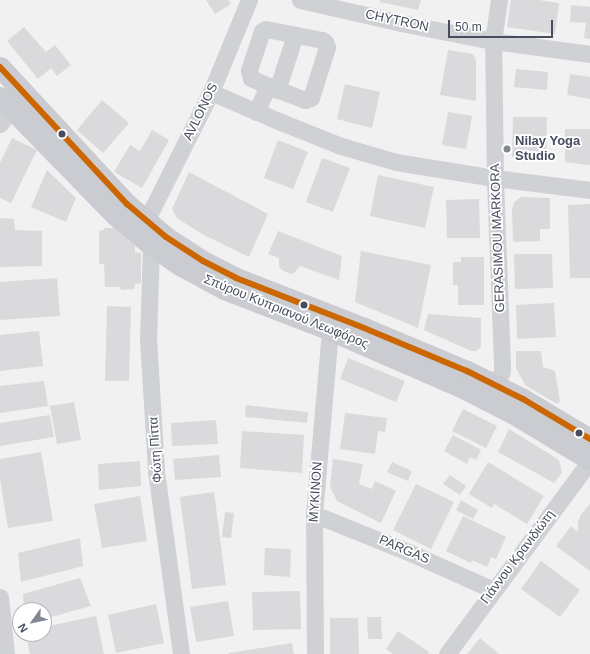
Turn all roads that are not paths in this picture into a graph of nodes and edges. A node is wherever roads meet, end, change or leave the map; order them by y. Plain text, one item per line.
1 (249, 0) edge
2 (300, 0) edge
3 (499, 0) edge
4 (295, 35) junction
5 (493, 41) junction
6 (590, 54) edge
7 (0, 67) edge
8 (273, 88) junction
9 (211, 92) junction
10 (4, 110) edge
11 (256, 112) junction
12 (495, 178) junction
13 (590, 190) edge
14 (146, 221) junction
15 (151, 245) junction
16 (330, 330) junction
17 (493, 393) junction
18 (590, 439) edge
19 (590, 461) edge
20 (314, 514) junction
21 (493, 590) junction
22 (0, 596) edge
23 (6, 654) edge
24 (181, 654) edge
25 (315, 654) edge
26 (447, 654) edge

1 - 9 street, AVLONOS
2 - 5 street, CHYTRON
3 - 5 street, GERASIMOU MARKORA
4 - 8 street
4 - 8 street
4 - 8 street
5 - 6 street, CHYTRON
5 - 12 street, GERASIMOU MARKORA
7 - 14 main road, Σπύρου Κυπριανού Λεωφόρος
8 - 11 street
9 - 11 street
9 - 14 street, AVLONOS
10 - 15 main road, Σπύρου Κυπριανού Λεωφόρος
11 - 12 street
12 - 13 street
12 - 17 street, GERASIMOU MARKORA
14 - 17 main road, Σπύρου Κυπριανού Λεωφόρος
15 - 16 main road, Σπύρου Κυπριανού Λεωφόρος
15 - 24 street, Φώτη Πίττα
16 - 17 main road, Σπύρου Κυπριανού Λεωφόρος
16 - 20 street, MYKINON
17 - 18 main road, Σπύρου Κυπριανού Λεωφόρος
17 - 19 main road, Σπύρου Κυπριανού Λεωφόρος
19 - 21 street, Γιάννου Κρανιδιώτη
20 - 21 street, PARGAS
20 - 25 street, MYKINON
21 - 26 street, Γιάννου Κρανιδιώτη
22 - 23 street

